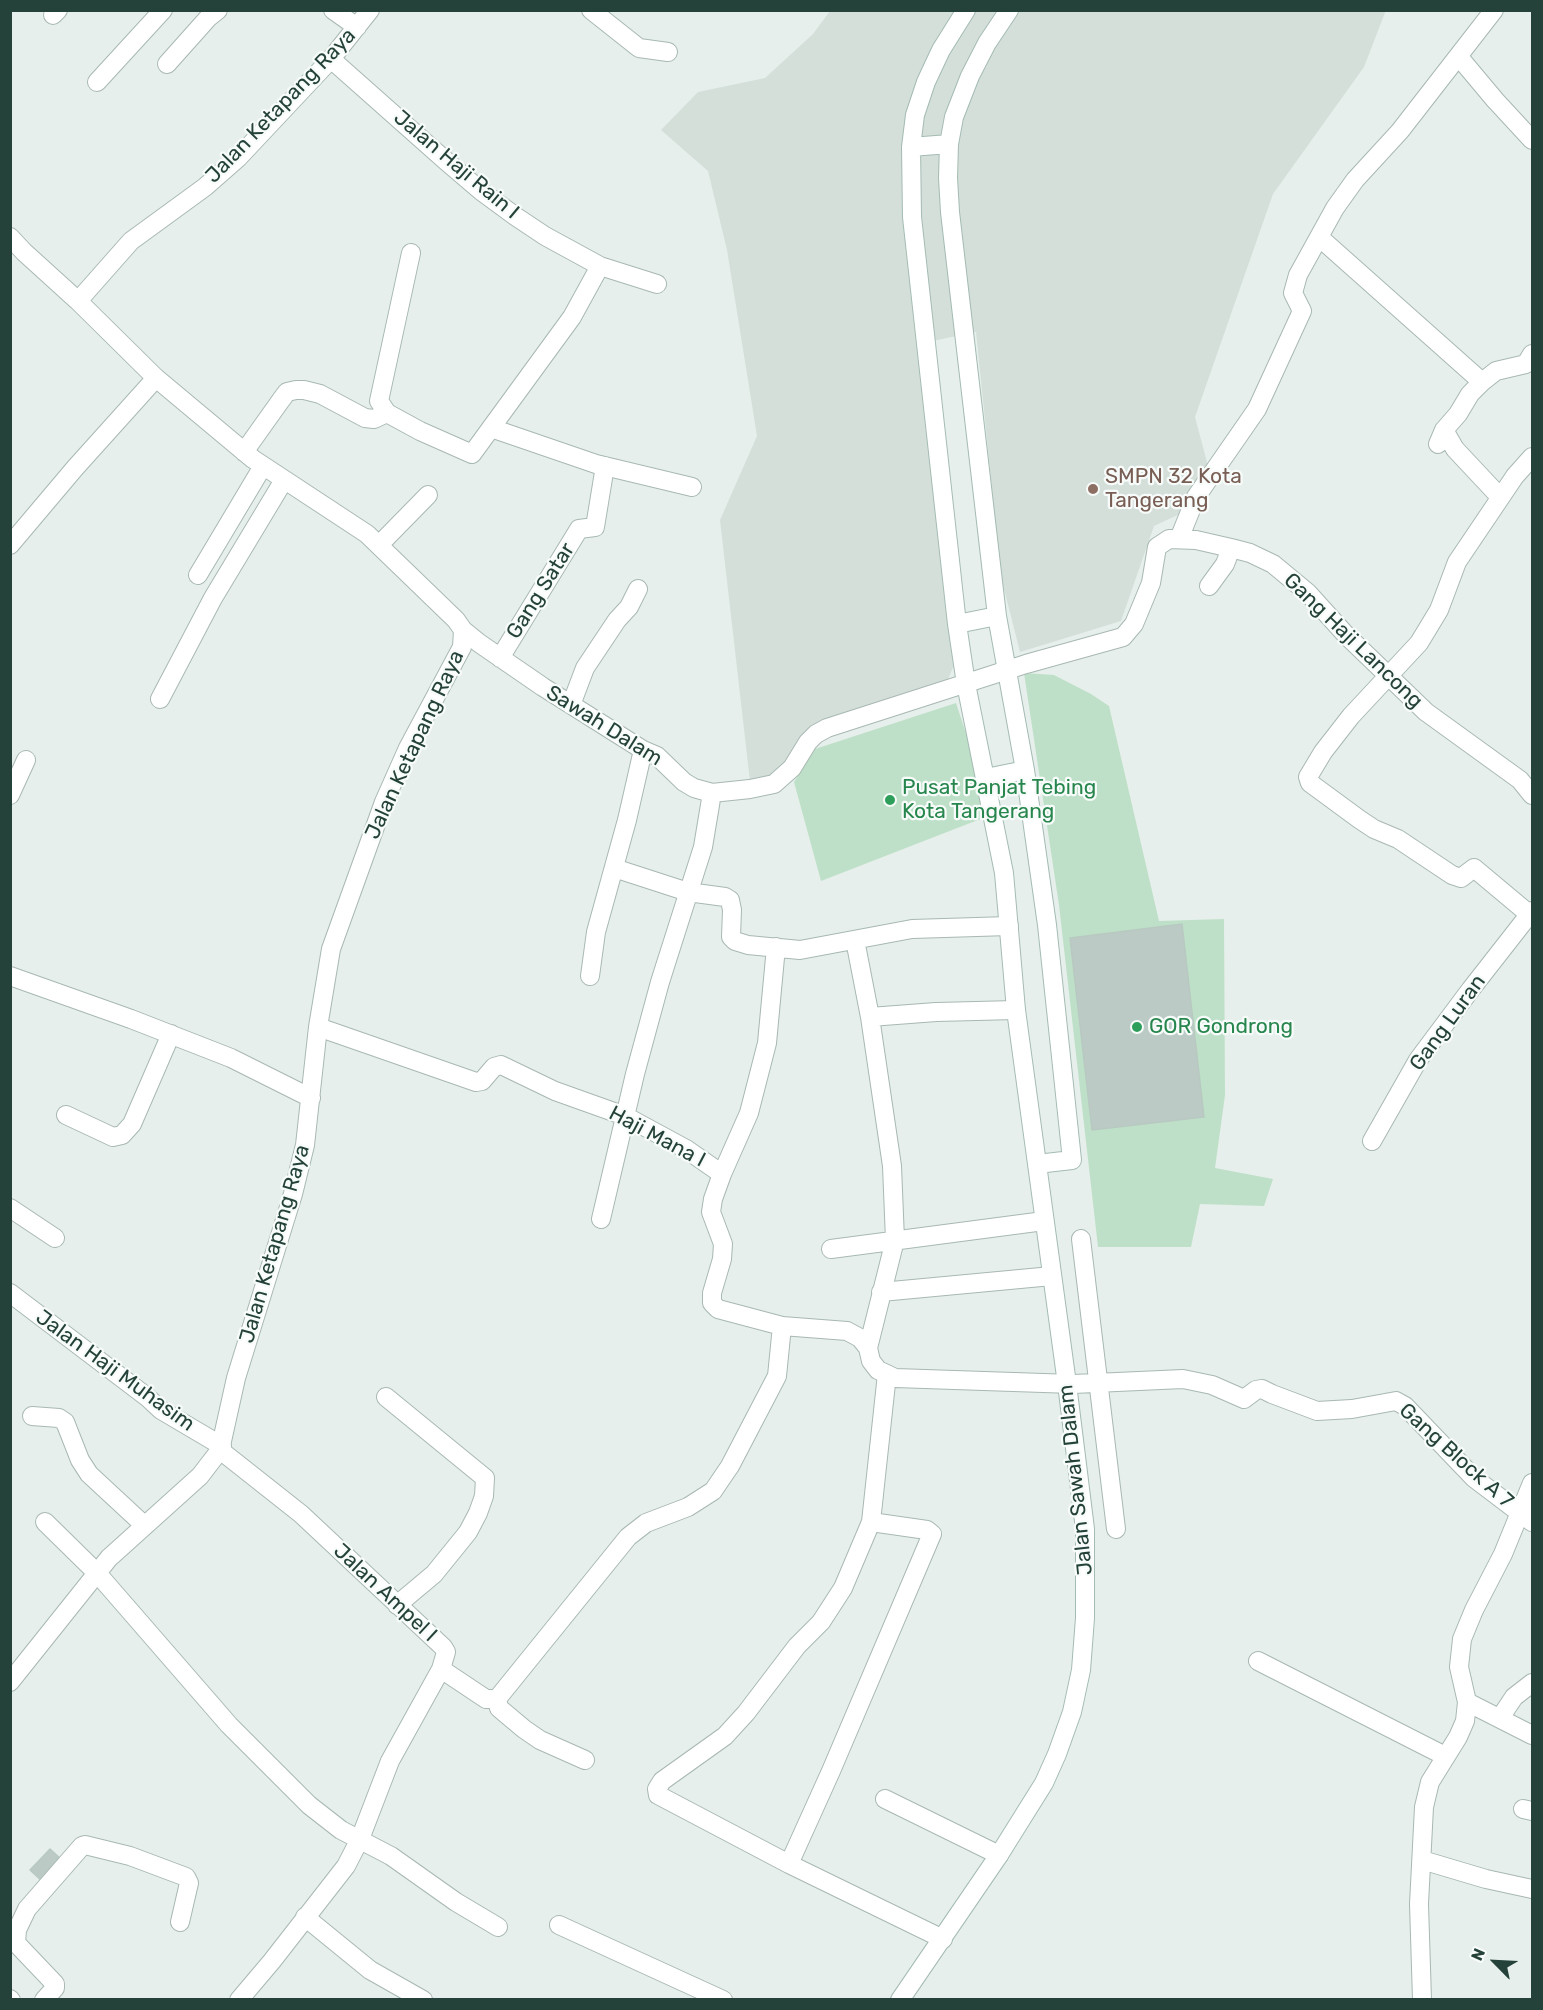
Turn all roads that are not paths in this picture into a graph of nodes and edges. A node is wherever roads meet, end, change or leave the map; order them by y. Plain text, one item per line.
1 (163, 10) edge
2 (218, 10) edge
3 (333, 10) edge
4 (370, 10) edge
5 (591, 10) edge
6 (966, 10) edge
7 (1009, 10) edge
8 (1494, 10) edge
9 (357, 27) junction
10 (668, 52) dead end
11 (1459, 57) junction
12 (331, 59) junction
13 (167, 64) dead end
14 (97, 81) dead end
15 (1533, 140) edge
16 (930, 145) junction
17 (10, 237) edge
18 (1319, 237) junction
19 (411, 253) dead end
20 (17, 256) edge
21 (600, 267) junction
22 (657, 284) dead end
23 (78, 301) junction
24 (1533, 354) edge
25 (156, 378) junction
26 (1482, 382) junction
27 (387, 413) junction
28 (491, 428) junction
29 (244, 452) junction
30 (1533, 457) edge
31 (263, 466) junction
32 (605, 466) junction
33 (284, 480) junction
34 (692, 487) dead end
35 (428, 495) dead end
36 (1500, 497) junction
37 (1179, 539) junction
38 (10, 545) edge
39 (379, 545) junction
40 (1231, 548) junction
41 (198, 575) dead end
42 (1209, 586) dead end
43 (638, 589) dead end
44 (994, 617) junction
45 (961, 623) junction
46 (464, 630) junction
47 (500, 658) junction
48 (1002, 672) junction
49 (1390, 676) junction
50 (971, 682) junction
51 (160, 699) dead end
52 (571, 705) junction
53 (643, 750) junction
54 (26, 760) dead end
55 (1025, 770) junction
56 (986, 778) junction
57 (712, 793) junction
58 (10, 795) edge
59 (1533, 795) edge
60 (614, 868) junction
61 (688, 892) junction
62 (1531, 913) edge
63 (1009, 926) junction
64 (855, 940) junction
65 (777, 947) junction
66 (10, 976) edge
67 (590, 976) dead end
68 (1016, 1010) junction
69 (870, 1017) junction
70 (318, 1027) junction
71 (171, 1034) junction
72 (311, 1098) junction
73 (66, 1115) dead end
74 (626, 1116) junction
75 (1372, 1141) dead end
76 (1054, 1162) junction
77 (723, 1174) junction
78 (10, 1208) edge
79 (601, 1219) dead end
80 (1044, 1221) junction
81 (55, 1238) dead end
82 (1081, 1239) dead end
83 (895, 1240) junction
84 (831, 1249) dead end
85 (1052, 1276) junction
86 (881, 1292) junction
87 (10, 1293) edge
88 (782, 1326) junction
89 (868, 1348) junction
90 (887, 1374) junction
91 (1082, 1383) junction
92 (386, 1397) dead end
93 (33, 1416) dead end
94 (221, 1448) junction
95 (1533, 1483) edge
96 (1526, 1518) edge
97 (45, 1522) dead end
98 (871, 1522) junction
99 (144, 1525) junction
100 (1116, 1529) dead end
101 (97, 1573) junction
102 (397, 1605) junction
103 (1258, 1661) dead end
104 (441, 1669) junction
105 (10, 1682) edge
106 (1533, 1683) edge
107 (497, 1698) junction
108 (1467, 1702) junction
109 (1500, 1718) junction
110 (1533, 1736) edge
111 (1445, 1756) junction
112 (585, 1760) dead end
113 (885, 1799) dead end
114 (360, 1839) junction
115 (999, 1855) junction
116 (1422, 1860) junction
117 (789, 1864) junction
118 (1533, 1889) edge
119 (305, 1917) junction
120 (180, 1922) dead end
121 (559, 1925) dead end
122 (498, 1928) dead end
123 (943, 1939) junction
124 (44, 2000) edge
125 (239, 2000) edge
126 (423, 2000) edge
127 (723, 2000) edge
128 (900, 2000) edge
129 (1422, 2000) edge

1 - 14 street
2 - 13 street
3 - 9 street
4 - 9 street, Jalan Ketapang Raya
5 - 10 street
6 - 16 street
7 - 16 street
8 - 11 street
9 - 12 street, Jalan Ketapang Raya
11 - 15 street
11 - 18 street
12 - 21 street, Jalan Haji Rain I
12 - 23 street, Jalan Ketapang Raya
16 - 44 street
16 - 45 street
17 - 20 street
18 - 26 street
18 - 37 street
19 - 27 street
20 - 23 street
21 - 22 street, Jalan Haji Rain I
21 - 28 street
23 - 25 street, Jalan Ketapang Raya
24 - 26 street
25 - 29 street, Jalan Ketapang Raya
25 - 38 street
26 - 36 street
27 - 28 street
27 - 29 street
28 - 32 street
29 - 31 street, Jalan Ketapang Raya
30 - 36 street
31 - 33 street, Jalan Ketapang Raya
31 - 41 street
32 - 34 street
32 - 47 street, Gang Satar
33 - 39 street, Jalan Ketapang Raya
33 - 51 street
35 - 39 street
36 - 49 street
37 - 40 street, Gang Haji Lancong
37 - 48 street
39 - 46 street, Jalan Ketapang Raya
40 - 42 street
40 - 49 street, Gang Haji Lancong
43 - 52 street
44 - 45 street
44 - 48 street
45 - 50 street
46 - 47 street, Sawah Dalam
46 - 70 street, Jalan Ketapang Raya
47 - 52 street, Sawah Dalam
48 - 50 street, Sawah Dalam
48 - 55 street
49 - 59 street, Gang Haji Lancong
49 - 62 street
50 - 56 street
50 - 57 street, Sawah Dalam
52 - 53 street, Sawah Dalam
53 - 57 street, Sawah Dalam
53 - 60 street
54 - 58 street
55 - 56 street
55 - 76 street
56 - 63 street
57 - 61 street
60 - 61 street
60 - 67 street
61 - 65 street
61 - 74 street
62 - 75 street, Gang Luran
63 - 64 street
63 - 68 street
64 - 65 street
64 - 69 street
65 - 77 street
66 - 71 street
68 - 69 street
68 - 76 street
69 - 83 street
70 - 72 street, Jalan Ketapang Raya
70 - 74 street, Haji Mana I
71 - 72 street
71 - 73 street
72 - 94 street, Jalan Ketapang Raya
74 - 77 street, Haji Mana I
74 - 79 street
76 - 80 street, Jalan Sawah Dalam
77 - 88 street, Haji Mana I
78 - 81 street
80 - 83 street
80 - 85 street, Jalan Sawah Dalam
82 - 91 street
83 - 84 street
83 - 86 street
85 - 86 street
85 - 91 street, Jalan Sawah Dalam
86 - 89 street
87 - 94 street, Jalan Haji Muhasim
88 - 89 street
88 - 107 street
89 - 90 street
90 - 91 street
90 - 98 street
91 - 96 street, Gang Block A 7
91 - 100 street
91 - 115 street, Jalan Sawah Dalam
92 - 102 street
93 - 99 street
94 - 99 street, Jalan Ketapang Raya
94 - 102 street, Jalan Ampel I
95 - 96 street
96 - 108 street
97 - 101 street
98 - 117 street
98 - 117 street
99 - 101 street, Jalan Ketapang Raya
101 - 105 street, Jalan Ketapang Raya
101 - 114 street
102 - 104 street, Jalan Ampel I
103 - 111 street
104 - 107 street
104 - 114 street, Jalan Ampel I
106 - 109 street
107 - 112 street
108 - 109 street
108 - 111 street
109 - 110 street
111 - 116 street
113 - 115 street
114 - 119 street, Jalan Ampel I
114 - 122 street
115 - 123 street, Jalan Sawah Dalam
116 - 118 street
116 - 129 street
117 - 123 street
119 - 125 street, Jalan Ampel I
119 - 126 street
120 - 124 street
121 - 127 street
123 - 128 street, Jalan Sawah Dalam

